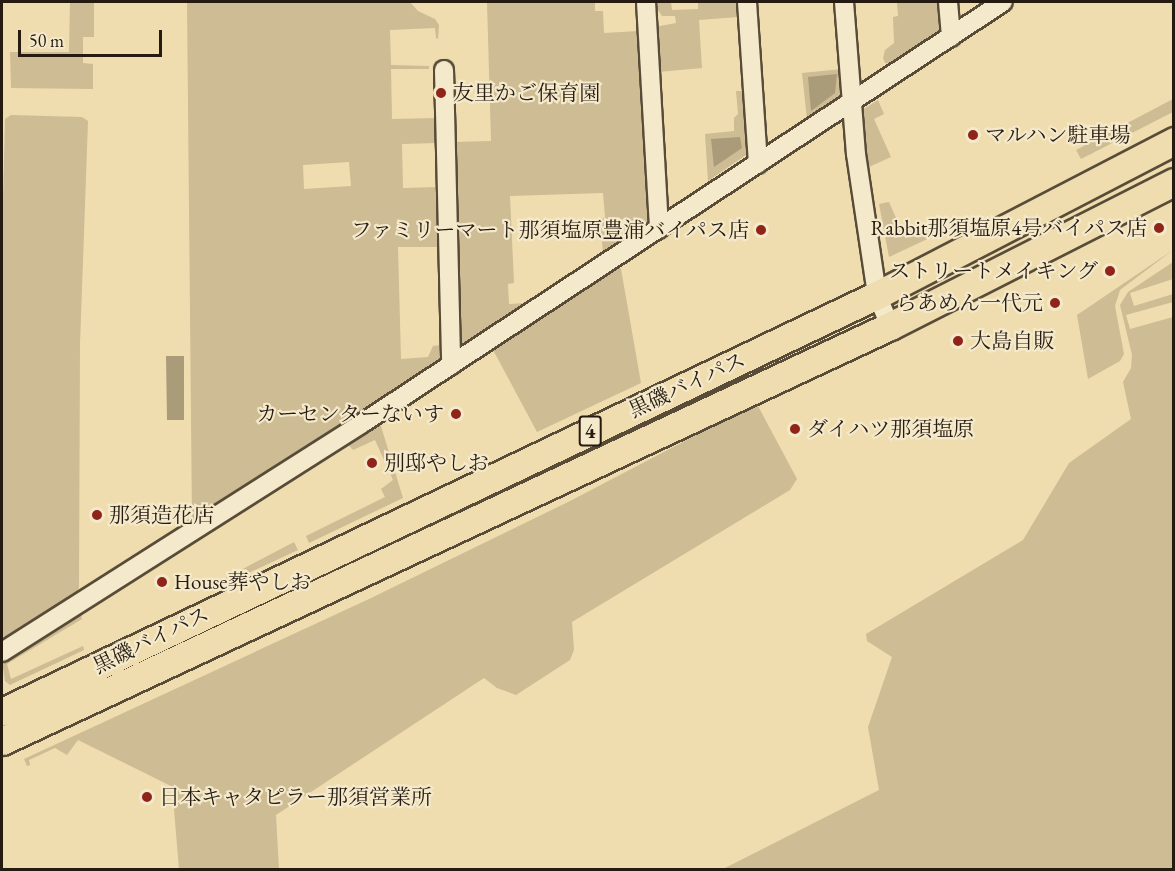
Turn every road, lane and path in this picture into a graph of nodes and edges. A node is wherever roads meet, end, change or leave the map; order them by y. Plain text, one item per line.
1 (646, 2) edge
2 (747, 2) edge
3 (844, 2) edge
4 (948, 2) edge
5 (1002, 2) edge
6 (951, 36) junction
7 (444, 70) dead end
8 (851, 103) junction
9 (1173, 141) edge
10 (759, 164) junction
11 (1173, 182) edge
12 (659, 229) junction
13 (877, 295) junction
14 (890, 326) junction
15 (451, 365) junction
16 (2, 652) edge
17 (2, 712) edge
18 (2, 741) edge

1 - 12 street
2 - 10 street
3 - 8 street
4 - 6 street
5 - 6 street
6 - 8 street
7 - 15 street
8 - 10 street
8 - 13 street
9 - 13 highway, 黒磯バイパス / 4
10 - 12 street
11 - 14 highway, 黒磯バイパス / 4
12 - 15 street
13 - 14 street
13 - 17 highway, 黒磯バイパス / 4
14 - 18 highway, 黒磯バイパス / 4
15 - 16 street

